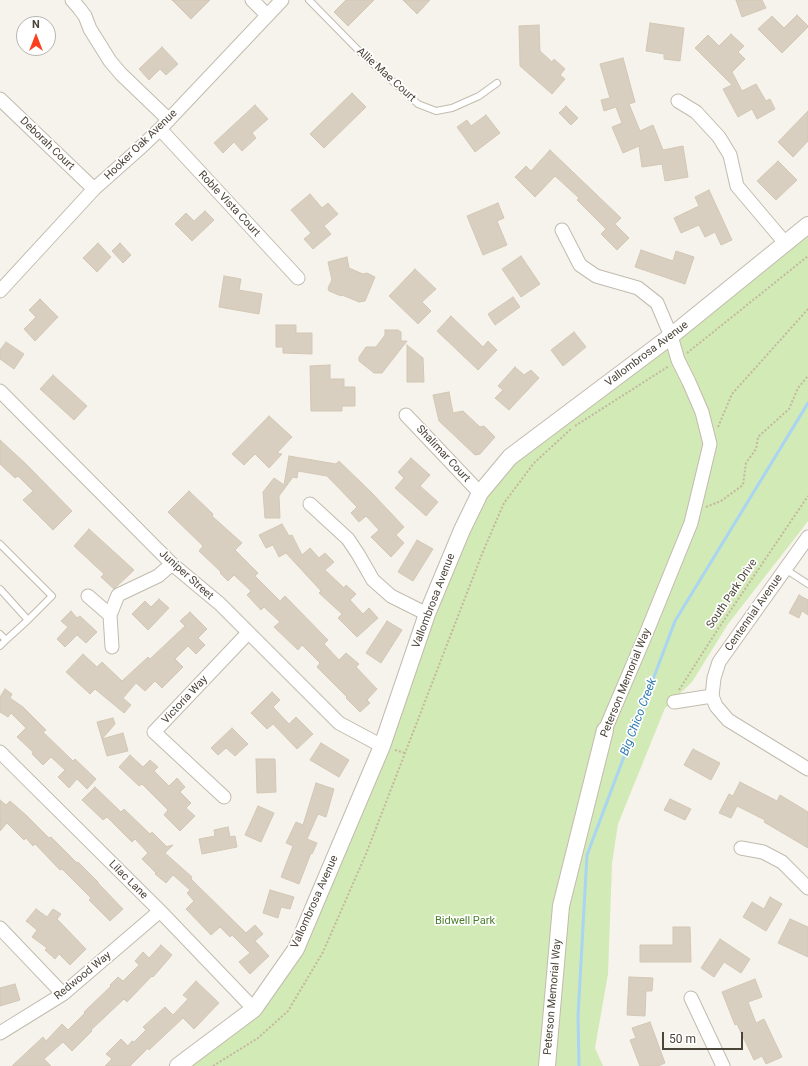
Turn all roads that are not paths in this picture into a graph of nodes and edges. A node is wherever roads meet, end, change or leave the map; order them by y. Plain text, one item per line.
1 (72, 0) edge
2 (252, 0) edge
3 (282, 0) edge
4 (309, 0) edge
5 (267, 15) junction
6 (497, 83) dead end
7 (0, 99) edge
8 (678, 101) dead end
9 (164, 125) junction
10 (94, 189) junction
11 (808, 225) edge
12 (562, 230) dead end
13 (786, 244) junction
14 (298, 278) dead end
15 (0, 291) edge
16 (671, 336) junction
17 (0, 391) edge
18 (406, 415) dead end
19 (480, 493) junction
20 (310, 504) dead end
21 (808, 537) edge
22 (0, 544) edge
23 (172, 564) junction
24 (785, 570) junction
25 (808, 584) edge
26 (0, 589) edge
27 (88, 596) dead end
28 (427, 614) junction
29 (110, 615) junction
30 (28, 620) junction
31 (248, 633) junction
32 (0, 634) edge
33 (6, 640) junction
34 (0, 646) edge
35 (112, 647) dead end
36 (712, 696) junction
37 (674, 702) road end
38 (605, 730) joint
39 (382, 746) junction
40 (0, 752) edge
41 (808, 769) edge
42 (224, 797) dead end
43 (741, 848) dead end
44 (808, 888) edge
45 (160, 911) junction
46 (0, 928) edge
47 (63, 994) junction
48 (690, 998) dead end
49 (254, 1009) junction
50 (0, 1033) edge
51 (178, 1066) edge
52 (547, 1066) edge
53 (723, 1066) edge

1 - 9 street, Roble Vista Court
2 - 5 street
3 - 5 street, Hooker Oak Avenue
4 - 6 lane, Allie Mae Court
5 - 9 street, Hooker Oak Avenue
7 - 10 street, Deborah Court
8 - 13 street
9 - 10 street, Hooker Oak Avenue
9 - 14 street, Roble Vista Court
10 - 15 street, Hooker Oak Avenue
11 - 13 street, Vallombrosa Avenue
12 - 16 street, Peterson Memorial Way
13 - 16 street, Vallombrosa Avenue
16 - 19 street, Vallombrosa Avenue
16 - 38 street, Peterson Memorial Way
17 - 23 street, Juniper Street
18 - 19 street, Shalimar Court
19 - 28 street, Vallombrosa Avenue
20 - 28 street
21 - 24 street, Centennial Avenue
22 - 30 lane
23 - 29 street
23 - 31 street, Juniper Street
24 - 25 lane
24 - 36 street, Centennial Avenue
26 - 30 lane
27 - 29 street
28 - 39 street, Vallombrosa Avenue
29 - 35 street
30 - 33 lane
31 - 39 street, Juniper Street
31 - 42 street, Victoria Way
32 - 33 lane
33 - 34 lane
36 - 37 street
36 - 41 street
38 - 52 street, Peterson Memorial Way
39 - 49 street, Vallombrosa Avenue
40 - 45 street, Lilac Lane
43 - 44 street
45 - 47 street, Redwood Way
45 - 49 street, Lilac Lane
46 - 47 street
47 - 50 street, Redwood Way
48 - 53 street
49 - 51 street, Vallombrosa Avenue

